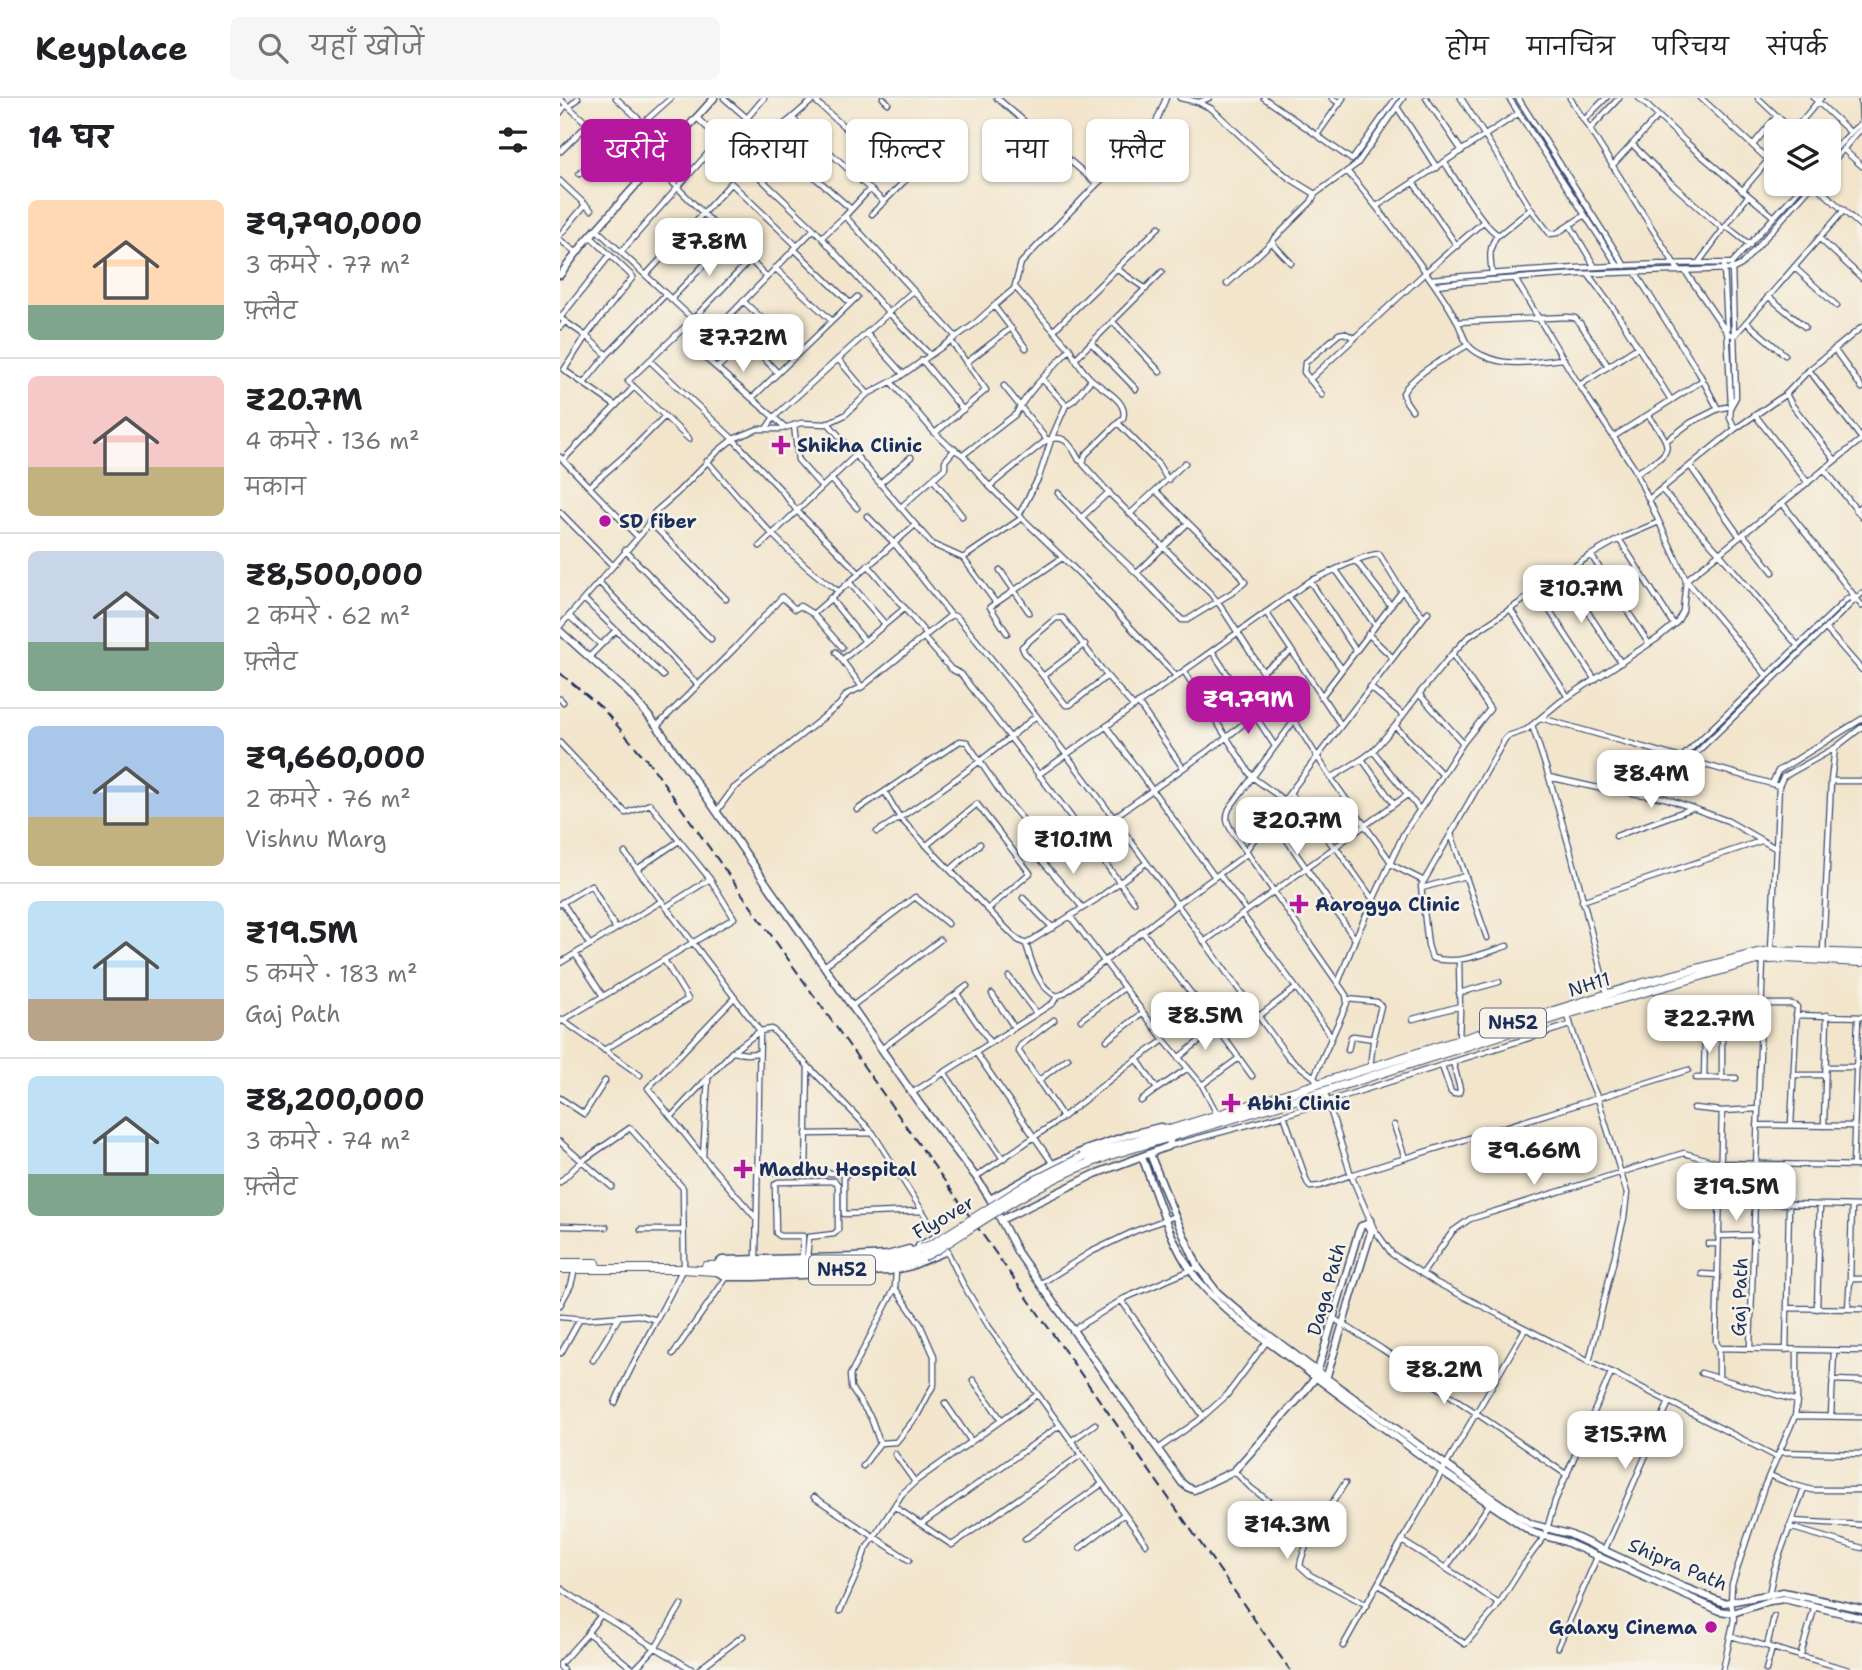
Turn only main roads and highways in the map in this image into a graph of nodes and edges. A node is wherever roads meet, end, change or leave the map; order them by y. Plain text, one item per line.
1 (1862, 954) edge
2 (1767, 955) junction
3 (1862, 962) edge
4 (1566, 1011) junction
5 (1170, 1138) junction
6 (560, 1263) edge
7 (683, 1267) junction
8 (560, 1269) edge

1 - 2 highway, NH11 / NH52
2 - 3 highway, NH52
2 - 4 highway, NH52
2 - 4 highway, NH11 / NH52
4 - 5 highway, NH52
4 - 5 highway, NH11 / NH52
5 - 7 highway, Flyover / NH52, bridge
6 - 7 highway, NH52
7 - 8 highway, NH52

